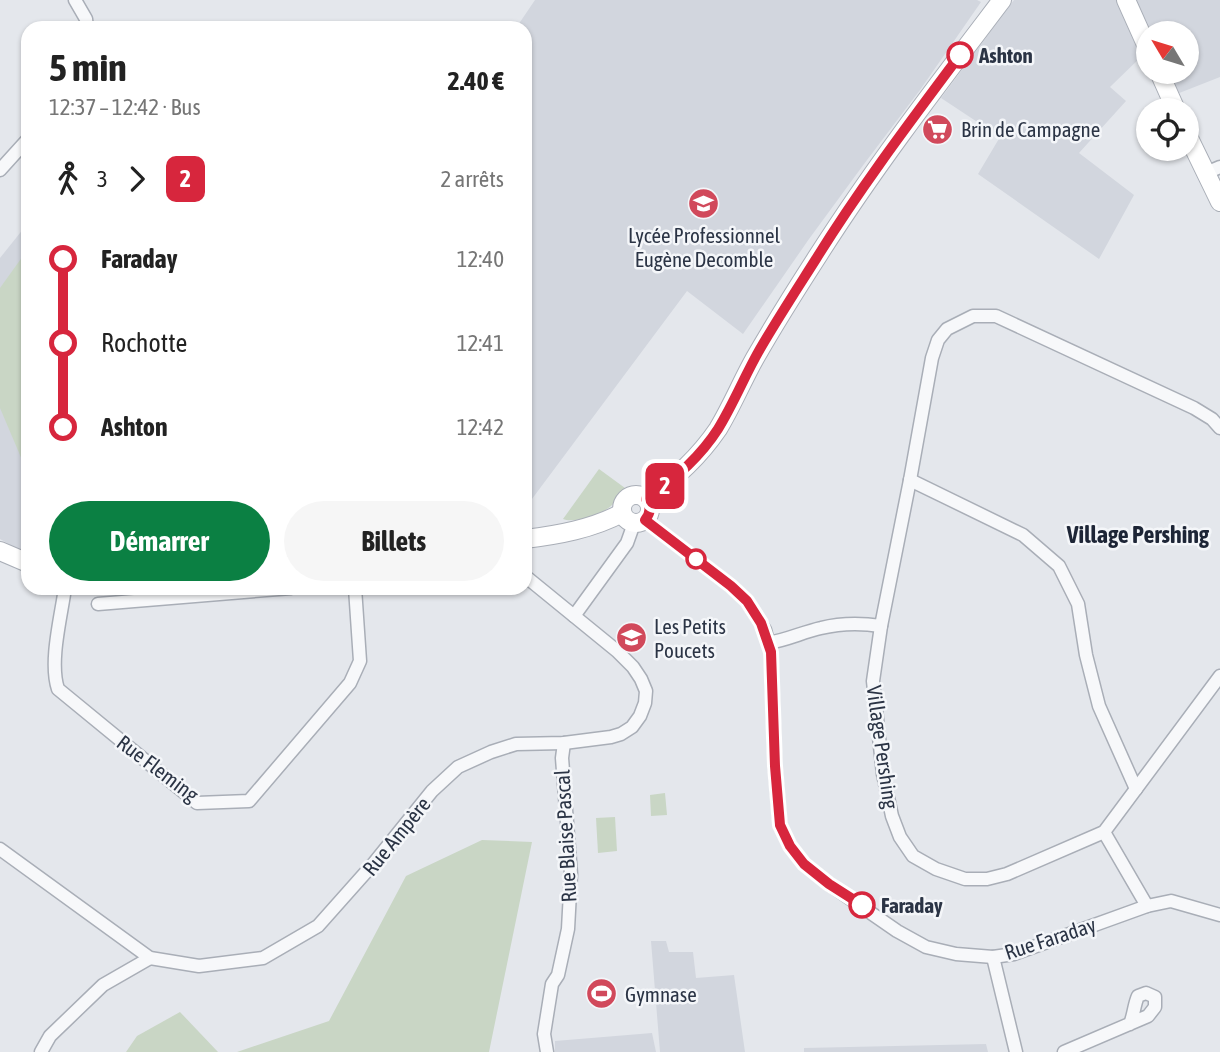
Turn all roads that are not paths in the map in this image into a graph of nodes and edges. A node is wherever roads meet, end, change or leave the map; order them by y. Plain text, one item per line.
1 (75, 0) edge
2 (1002, 0) edge
3 (1126, 0) edge
4 (86, 21) edge
5 (1136, 22) edge
6 (21, 147) edge
7 (1199, 150) edge
8 (0, 170) edge
9 (1213, 170) edge
10 (1220, 202) edge
11 (1220, 428) edge
12 (910, 480) junction
13 (646, 499) junction
14 (633, 518) junction
15 (532, 538) edge
16 (0, 551) edge
17 (21, 560) edge
18 (532, 582) edge
19 (64, 595) edge
20 (207, 595) edge
21 (355, 595) edge
22 (98, 604) dead end
23 (574, 616) junction
24 (881, 626) junction
25 (768, 643) junction
26 (1220, 676) edge
27 (564, 743) junction
28 (1136, 789) junction
29 (1104, 832) junction
30 (0, 849) edge
31 (1147, 906) junction
32 (1220, 915) edge
33 (993, 957) junction
34 (150, 958) junction
35 (1130, 1024) dead end
36 (41, 1052) edge
37 (547, 1052) edge
38 (1016, 1052) edge
39 (1064, 1052) edge

1 - 4 street
2 - 13 street
3 - 5 street
6 - 8 street
7 - 9 street
9 - 10 street
11 - 12 street, Village Pershing
12 - 24 street, Village Pershing
12 - 28 street
13 - 14 street
13 - 14 street
14 - 15 street
14 - 23 street
14 - 25 street, Rue Faraday
16 - 17 street
18 - 23 street, Rue Ampère
19 - 21 street, Rue Fleming
20 - 22 street
23 - 27 street, Rue Ampère
24 - 25 street
24 - 29 street, Village Pershing
25 - 33 street, Rue Faraday
26 - 28 street
27 - 34 street, Rue Ampère
27 - 37 street, Rue Blaise Pascal
28 - 29 street
29 - 31 street
30 - 34 street, Rue Ampère
31 - 32 street, Rue Faraday
31 - 33 street, Rue Faraday
33 - 38 street
34 - 36 street
35 - 39 street

